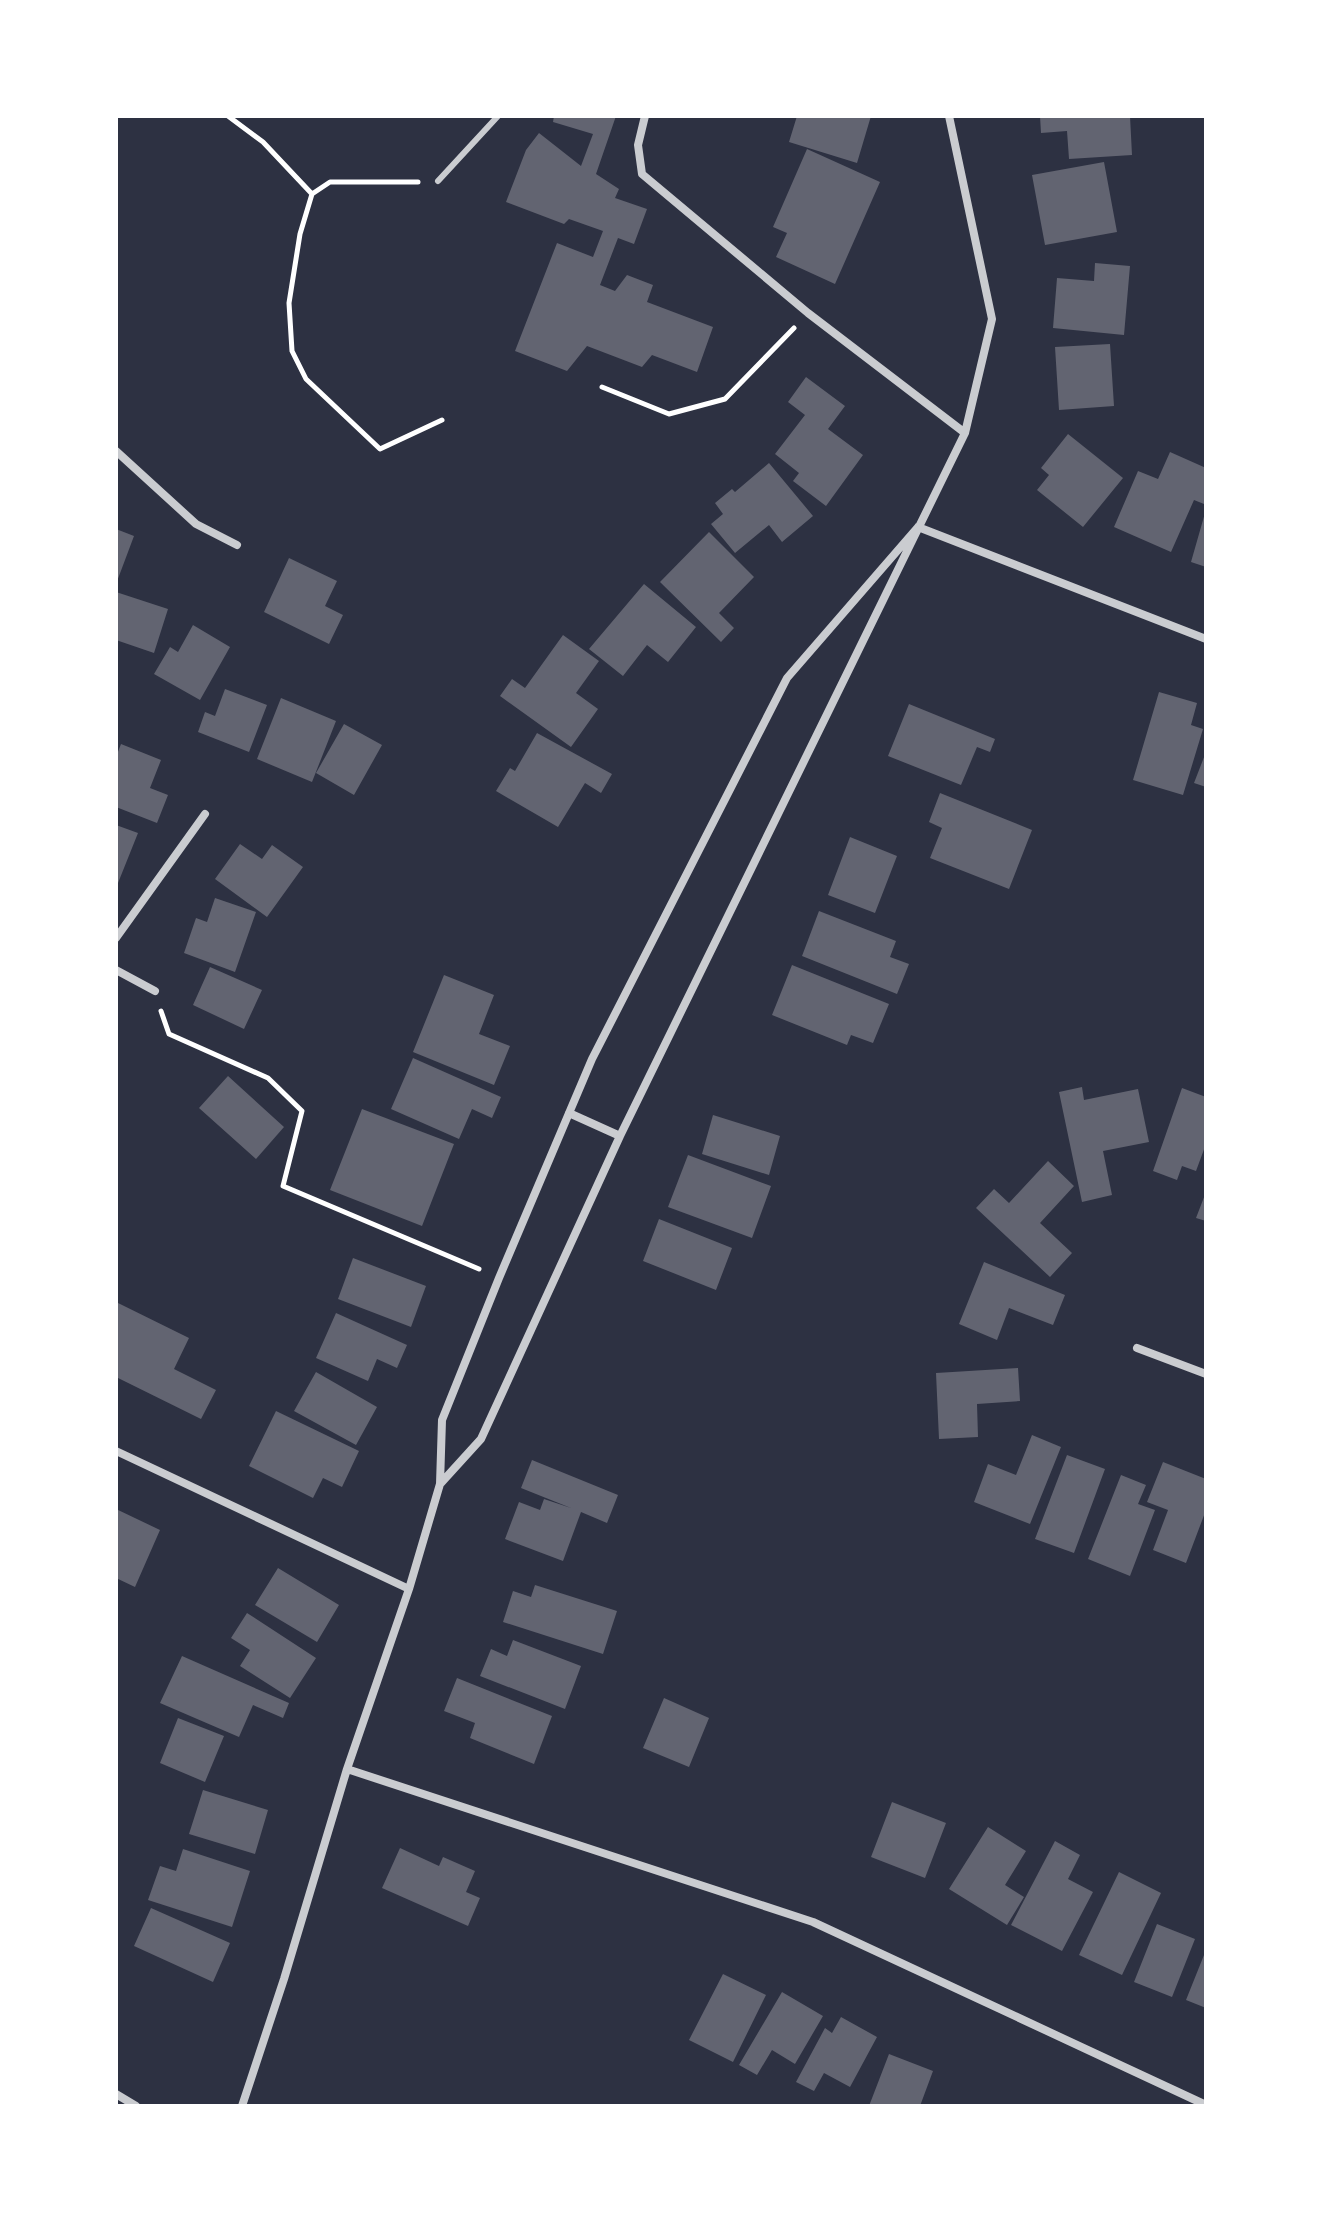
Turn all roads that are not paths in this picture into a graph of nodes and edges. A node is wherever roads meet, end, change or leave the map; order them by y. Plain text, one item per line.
1 (498, 116) edge
2 (645, 116) edge
3 (949, 116) edge
4 (438, 181) road end
5 (965, 433) junction
6 (116, 451) edge
7 (918, 527) junction
8 (237, 545) dead end
9 (1206, 639) edge
10 (205, 814) dead end
11 (116, 938) edge
12 (116, 970) edge
13 (155, 991) road end
14 (569, 1113) junction
15 (620, 1136) junction
16 (1137, 1348) dead end
17 (1206, 1374) edge
18 (116, 1451) edge
19 (440, 1484) junction
20 (409, 1589) junction
21 (347, 1769) junction
22 (116, 2094) edge
23 (1206, 2105) edge
24 (136, 2106) edge
25 (242, 2106) edge

1 - 4 lane
2 - 5 street
3 - 5 street
5 - 7 street
6 - 8 street
7 - 9 street
7 - 14 street
7 - 15 street
10 - 11 street
12 - 13 street
14 - 15 street
14 - 19 street
15 - 19 street
16 - 17 street
18 - 20 street
19 - 20 street
20 - 21 street
21 - 23 street
21 - 25 street
22 - 24 street

